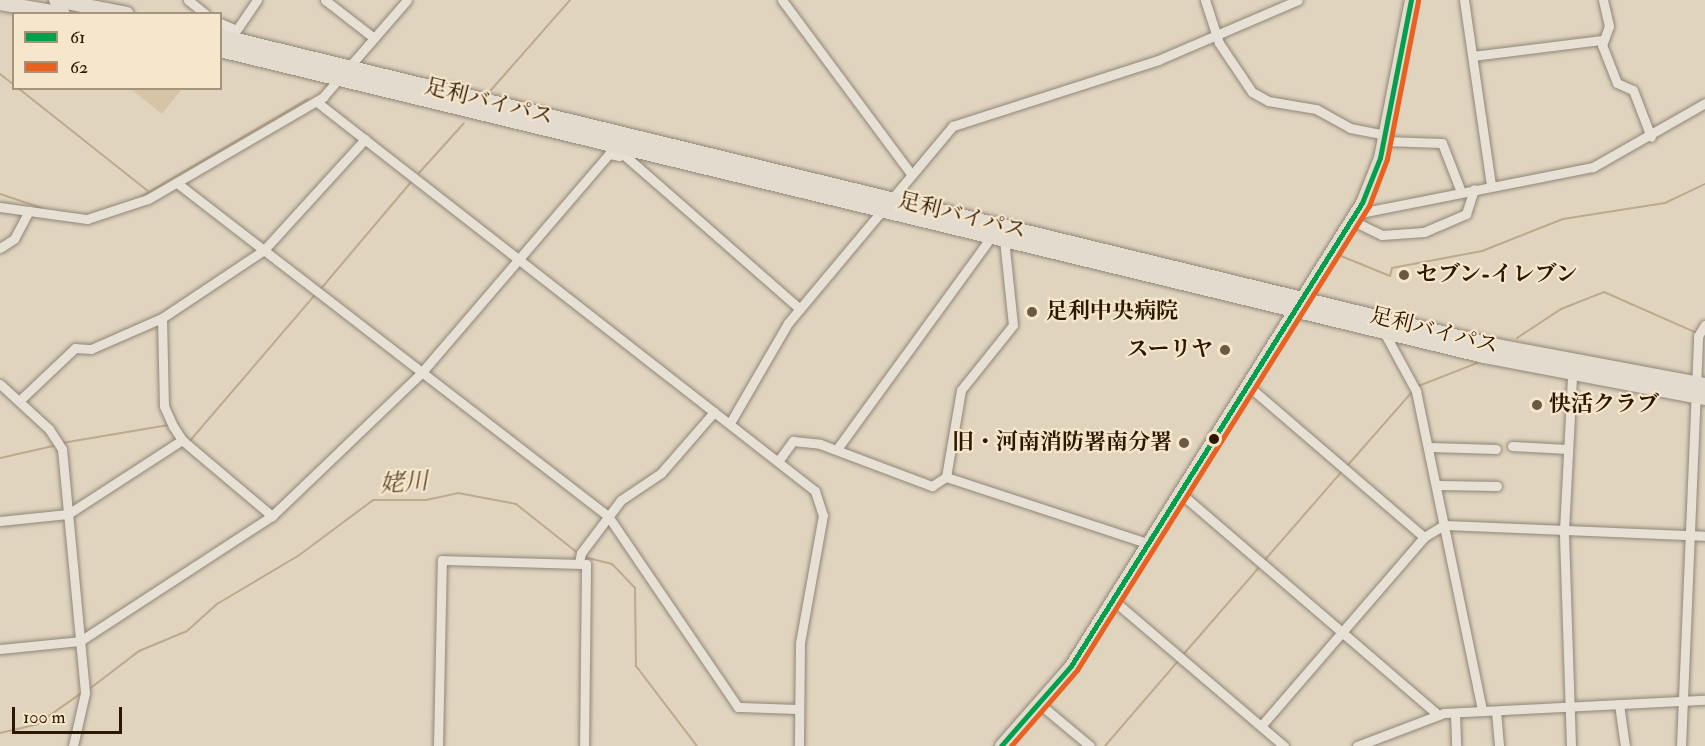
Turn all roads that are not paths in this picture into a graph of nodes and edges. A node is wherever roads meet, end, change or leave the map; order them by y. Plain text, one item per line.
1 (56, 0) edge
2 (188, 0) edge
3 (256, 0) edge
4 (325, 0) edge
5 (407, 0) edge
6 (782, 0) edge
7 (1204, 0) edge
8 (1298, 0) edge
9 (1411, 0) edge
10 (1464, 0) edge
11 (1603, 0) edge
12 (0, 3) edge
13 (52, 12) edge
14 (117, 12) edge
15 (203, 12) edge
16 (228, 34) edge
17 (1217, 34) junction
18 (374, 38) junction
19 (1602, 40) junction
20 (222, 50) edge
21 (1473, 56) junction
22 (350, 68) junction
23 (336, 77) junction
24 (317, 102) junction
25 (1705, 103) edge
26 (1385, 138) junction
27 (1651, 138) junction
28 (365, 139) junction
29 (624, 150) junction
30 (911, 174) junction
31 (177, 183) junction
32 (1491, 185) junction
33 (1474, 189) junction
34 (1461, 192) junction
35 (894, 200) junction
36 (0, 207) edge
37 (881, 210) junction
38 (29, 211) junction
39 (1353, 217) junction
40 (998, 238) junction
41 (0, 248) edge
42 (264, 250) junction
43 (519, 260) junction
44 (1299, 298) junction
45 (800, 309) junction
46 (1291, 310) junction
47 (162, 318) junction
48 (1701, 331) edge
49 (1384, 332) junction
50 (422, 372) junction
51 (1572, 376) junction
52 (0, 384) edge
53 (1246, 384) junction
54 (1701, 391) edge
55 (20, 401) junction
56 (714, 412) junction
57 (730, 423) junction
58 (182, 440) junction
59 (1512, 446) dead end
60 (1430, 447) junction
61 (837, 449) junction
62 (1496, 449) dead end
63 (1568, 449) junction
64 (779, 460) junction
65 (946, 477) junction
66 (1438, 485) junction
67 (1497, 486) dead end
68 (1179, 492) junction
69 (68, 514) junction
70 (272, 516) junction
71 (608, 516) junction
72 (0, 521) edge
73 (1444, 525) junction
74 (1564, 530) junction
75 (1690, 535) junction
76 (1705, 536) edge
77 (1424, 537) junction
78 (1147, 543) junction
79 (579, 563) junction
80 (1113, 600) junction
81 (1343, 632) junction
82 (80, 641) junction
83 (0, 649) edge
84 (1705, 700) edge
85 (1683, 701) junction
86 (1618, 704) junction
87 (1042, 706) junction
88 (1569, 707) junction
89 (799, 709) junction
90 (1482, 711) junction
91 (1496, 711) junction
92 (1455, 713) junction
93 (1438, 715) junction
94 (1261, 726) junction
95 (1381, 736) junction
96 (73, 746) edge
97 (438, 746) edge
98 (584, 746) edge
99 (799, 746) edge
100 (1001, 746) edge
101 (1090, 746) edge
102 (1284, 746) edge
103 (1356, 746) edge
104 (1385, 746) edge
105 (1456, 746) edge
106 (1499, 746) edge
107 (1571, 746) edge
108 (1624, 746) edge
109 (1681, 746) edge

1 - 14 highway
2 - 15 street
3 - 16 street
4 - 18 street
5 - 18 street
6 - 30 street
7 - 17 street
8 - 17 street
9 - 26 main road
10 - 21 street
11 - 19 street
12 - 13 highway
16 - 22 highway, 足利バイパス
17 - 26 street
17 - 30 street
18 - 22 street
19 - 21 street
19 - 27 street
20 - 23 highway, 足利バイパス
21 - 32 street
22 - 23 street
22 - 35 highway, 足利バイパス
23 - 24 street
23 - 29 highway, 足利バイパス
24 - 28 street
24 - 31 street
25 - 27 street
26 - 34 street
26 - 39 main road
27 - 32 street
28 - 42 street
28 - 43 street
29 - 37 highway, 足利バイパス
29 - 43 street
29 - 45 street
30 - 35 street
31 - 38 street
31 - 42 street
32 - 33 street
33 - 34 street
33 - 39 street
34 - 39 street
35 - 37 street
35 - 44 highway, 足利バイパス
36 - 38 street
37 - 40 highway, 足利バイパス
37 - 45 street
38 - 41 street
39 - 44 main road
40 - 46 highway, 足利バイパス
40 - 61 street
40 - 65 street
42 - 47 street
42 - 50 street
43 - 50 street
43 - 56 street
44 - 46 main road
44 - 54 highway, 足利バイパス
45 - 57 street
46 - 49 highway, 足利バイパス
46 - 53 main road
47 - 55 street
47 - 58 street
48 - 54 street
49 - 51 highway, 足利バイパス
49 - 60 street
50 - 70 street
50 - 71 street
51 - 54 highway, 足利バイパス
51 - 63 street
52 - 55 street
53 - 68 main road
53 - 77 street
54 - 75 street
55 - 69 street
56 - 57 street
56 - 71 street
57 - 64 street
58 - 69 street
58 - 70 street
59 - 63 street
60 - 62 street
60 - 66 street
61 - 64 street
61 - 65 street
63 - 74 street
64 - 89 street
65 - 78 street
66 - 67 street
66 - 73 street
68 - 78 main road
68 - 81 street
69 - 72 street
69 - 82 street
70 - 82 street
71 - 79 street
71 - 89 street
73 - 74 street
73 - 77 street
73 - 90 street
74 - 75 street
74 - 88 street
75 - 76 street
75 - 85 street
77 - 81 street
78 - 80 main road
79 - 97 street
79 - 98 street
80 - 87 main road
80 - 94 street
81 - 93 street
81 - 94 street
82 - 83 street
82 - 96 street
84 - 85 street
85 - 86 street
85 - 109 street
86 - 88 street
86 - 108 street
87 - 100 main road
87 - 101 street
88 - 91 street
88 - 107 street
89 - 99 street
90 - 91 street
90 - 92 street
91 - 106 street
92 - 93 street
92 - 105 street
93 - 95 street
94 - 102 street
95 - 103 street
95 - 104 street

